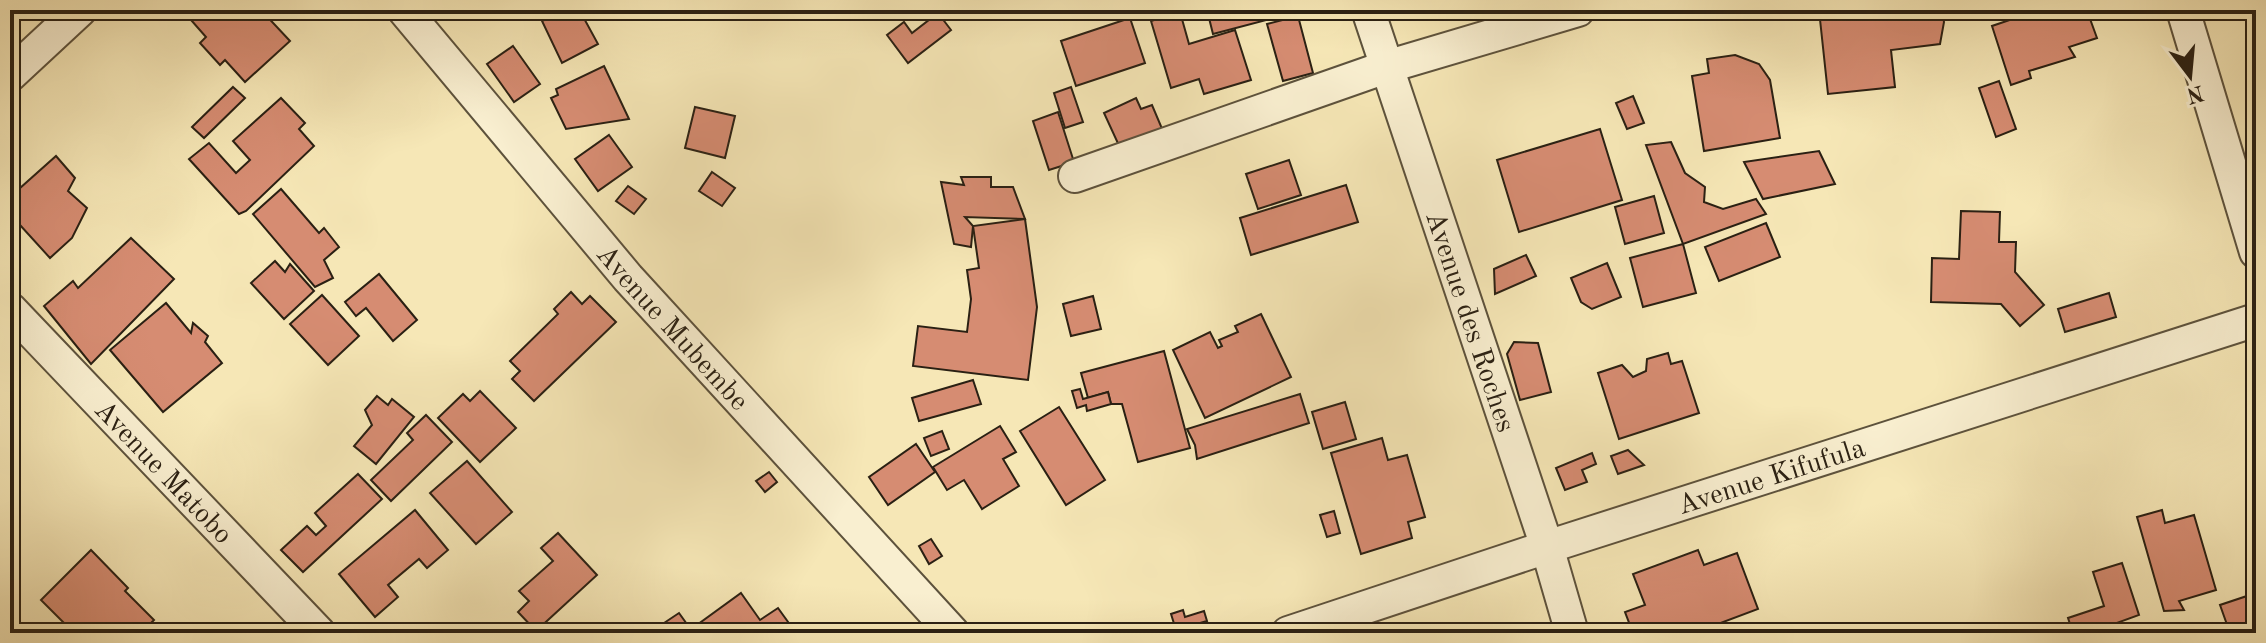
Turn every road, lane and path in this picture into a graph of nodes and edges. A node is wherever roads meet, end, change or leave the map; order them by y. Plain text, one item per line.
1 (80, 10) edge
2 (404, 10) edge
3 (1368, 10) edge
4 (1578, 10) edge
5 (2183, 10) edge
6 (1386, 67) junction
7 (10, 75) edge
8 (1075, 176) dead end
9 (2256, 252) edge
10 (10, 309) edge
11 (2256, 320) edge
12 (1547, 547) junction
13 (319, 633) edge
14 (953, 633) edge
15 (1288, 633) edge
16 (1572, 633) edge

1 - 7 street
2 - 14 street, Avenue Mubembe
3 - 6 street, Avenue des Roches
4 - 6 street
5 - 9 street
6 - 8 street
6 - 12 street, Avenue des Roches
10 - 13 street, Avenue Matobo
11 - 12 street, Avenue Kifufula
12 - 15 street, Avenue Kifufula
12 - 16 street, Avenue des Roches

